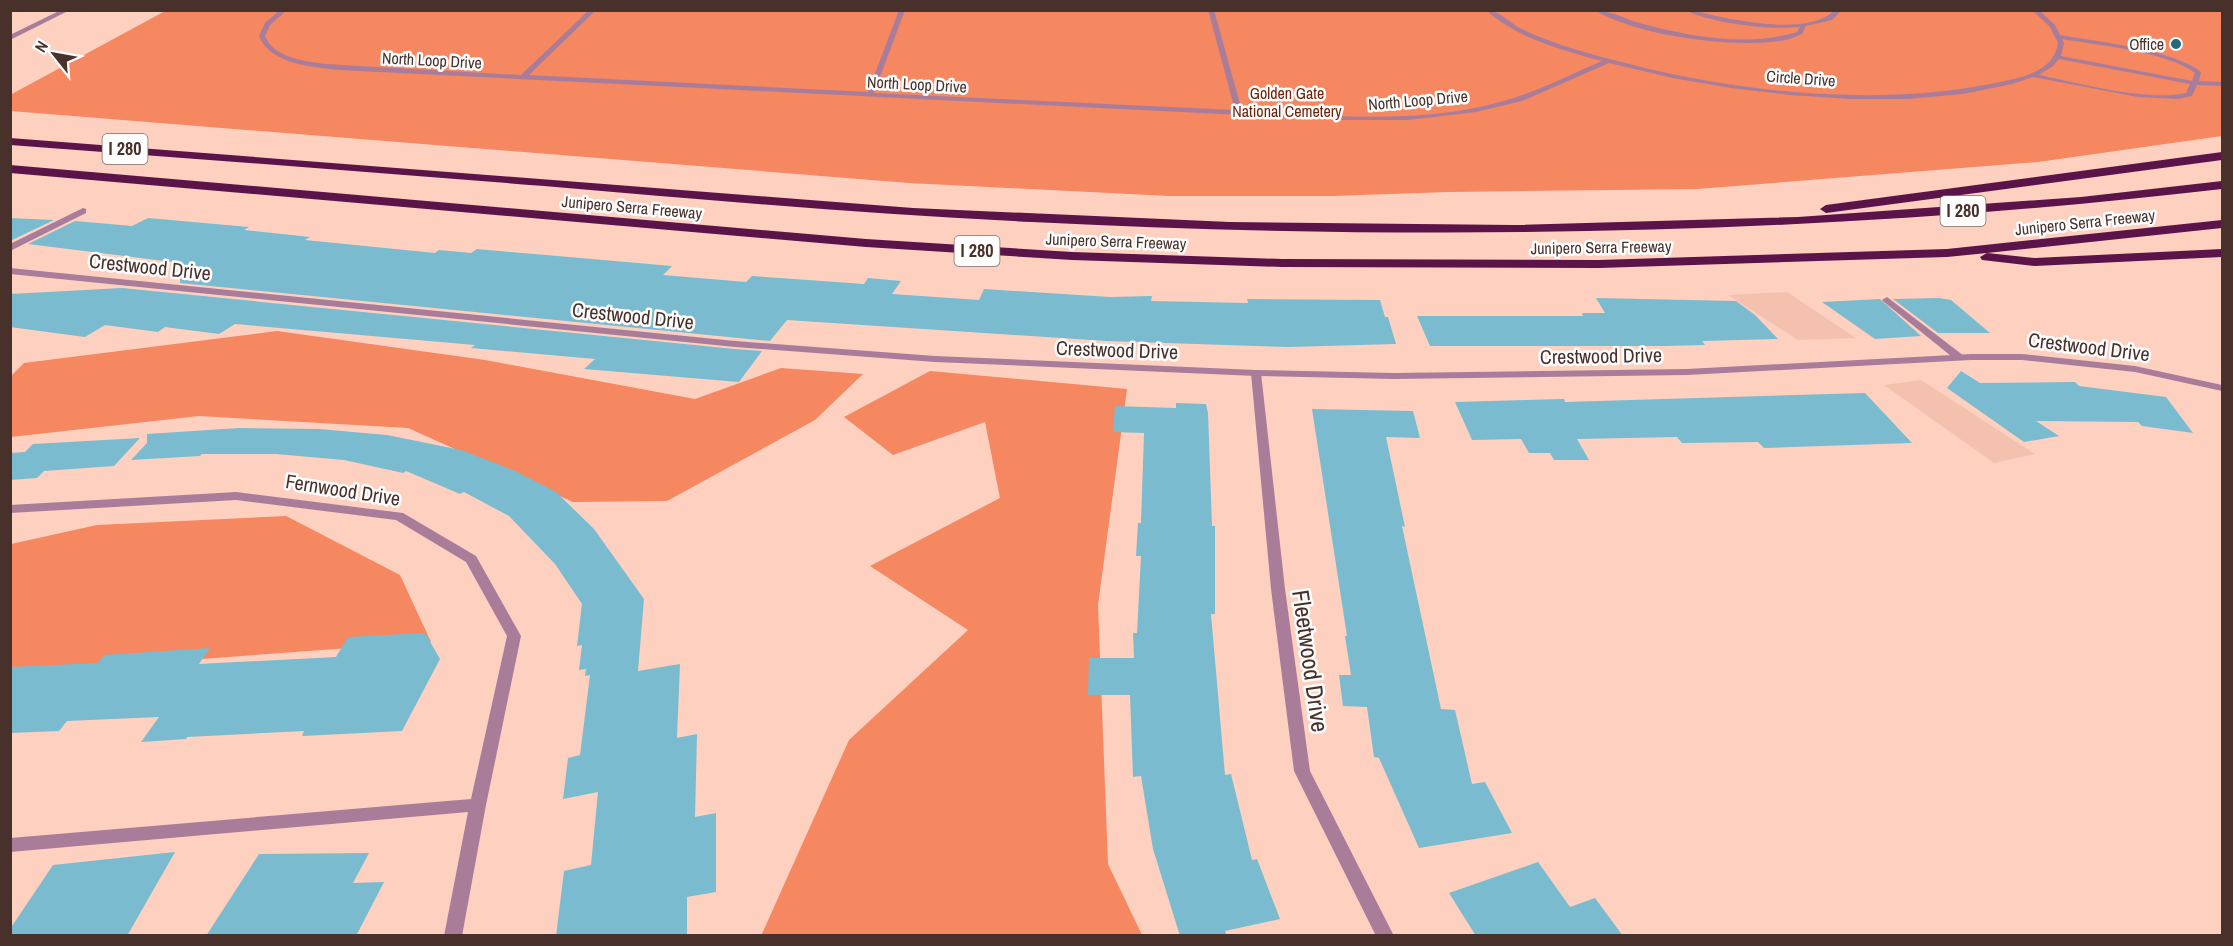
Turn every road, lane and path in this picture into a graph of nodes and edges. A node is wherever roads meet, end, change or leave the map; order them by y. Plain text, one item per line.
1 (68, 10) edge
2 (284, 10) edge
3 (593, 10) edge
4 (903, 10) edge
5 (1211, 10) edge
6 (1489, 10) edge
7 (1597, 10) edge
8 (1687, 10) edge
9 (1839, 10) edge
10 (2029, 10) edge
11 (2035, 10) edge
12 (2048, 20) junction
13 (1804, 25) junction
14 (2060, 37) junction
15 (10, 38) edge
16 (2057, 57) junction
17 (1608, 61) junction
18 (2032, 75) junction
19 (522, 78) junction
20 (2194, 83) junction
21 (2223, 84) edge
22 (2223, 93) edge
23 (870, 95) junction
24 (1239, 113) junction
25 (10, 141) edge
26 (2223, 156) edge
27 (10, 169) edge
28 (2223, 185) edge
29 (83, 211) dead end
30 (2223, 224) edge
31 (1702, 225) junction
32 (10, 248) edge
33 (1947, 253) junction
34 (2223, 253) edge
35 (10, 271) edge
36 (1887, 300) dead end
37 (1960, 358) junction
38 (1256, 373) junction
39 (2223, 388) edge
40 (10, 509) edge
41 (478, 805) junction
42 (10, 845) edge
43 (453, 936) edge
44 (1385, 936) edge

1 - 15 street
2 - 19 street, North Loop Drive
3 - 19 street
4 - 23 street
5 - 24 street
6 - 17 street, Circle Drive
7 - 13 street
8 - 13 street
9 - 13 street
10 - 12 street
11 - 12 street
12 - 14 street
14 - 16 street
14 - 20 street
16 - 18 street, Circle Drive
16 - 20 street
17 - 18 street, Circle Drive
17 - 24 street, North Loop Drive
18 - 20 street
19 - 23 street, North Loop Drive
20 - 21 street
20 - 22 street
23 - 24 street, North Loop Drive
25 - 31 highway, Junipero Serra Freeway / I 280
26 - 31 highway
27 - 33 highway, Junipero Serra Freeway / I 280
28 - 31 highway, Junipero Serra Freeway / I 280
29 - 32 street
30 - 33 highway, Junipero Serra Freeway / I 280
33 - 34 highway
35 - 38 street, Crestwood Drive
36 - 37 street
37 - 38 street, Crestwood Drive
37 - 39 street, Crestwood Drive
38 - 44 street, Fleetwood Drive
40 - 41 street, Fernwood Drive
41 - 42 street
41 - 43 street, Fernwood Drive

